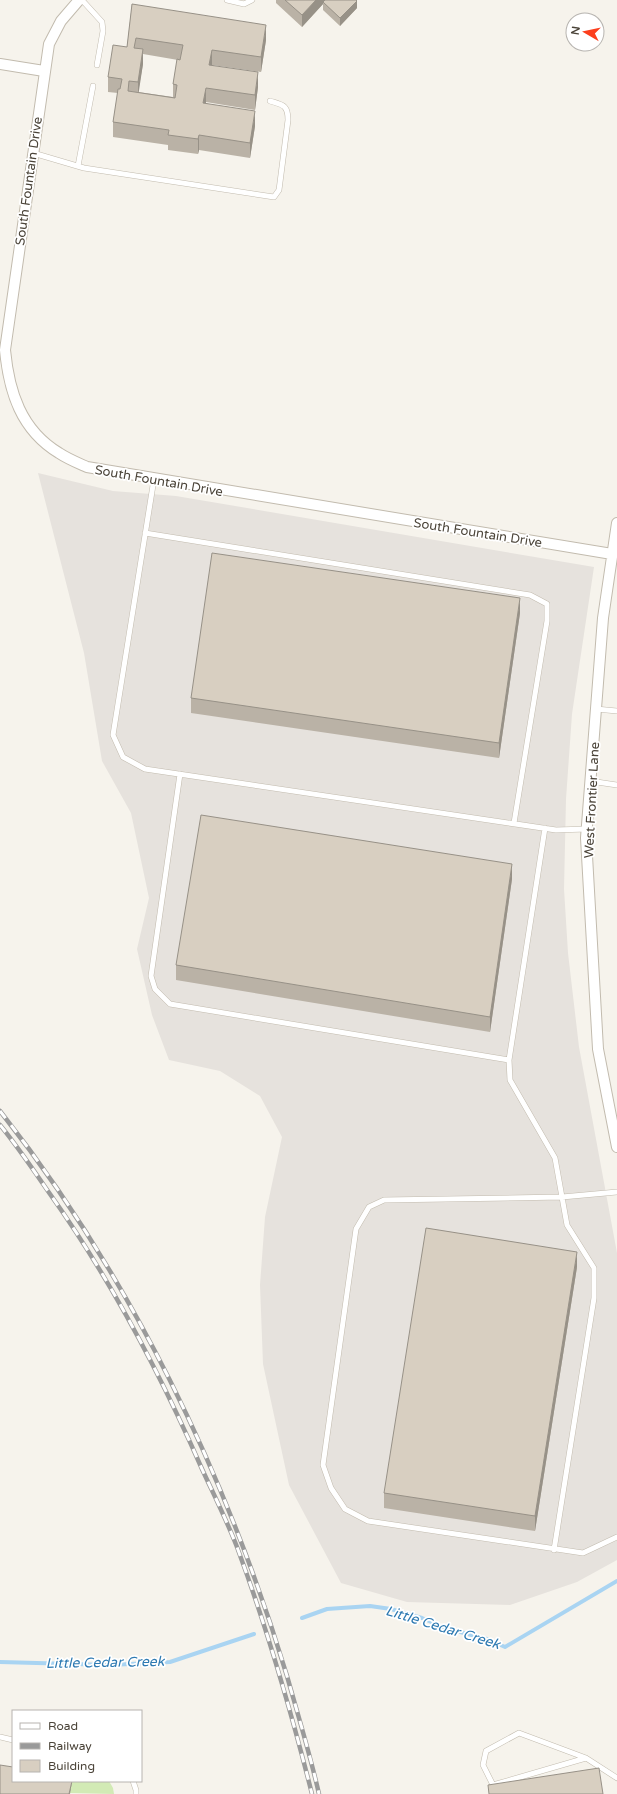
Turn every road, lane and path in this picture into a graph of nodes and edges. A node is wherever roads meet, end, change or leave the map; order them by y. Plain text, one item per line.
1 (79, 0) edge
2 (82, 0) edge
3 (227, 0) edge
4 (252, 0) edge
5 (0, 64) edge
6 (97, 65) dead end
7 (44, 71) junction
8 (93, 86) dead end
9 (270, 101) dead end
10 (32, 153) junction
11 (78, 166) junction
12 (154, 479) junction
13 (617, 523) edge
14 (145, 533) junction
15 (612, 554) junction
16 (596, 709) junction
17 (617, 711) edge
18 (180, 774) junction
19 (590, 781) junction
20 (617, 785) edge
21 (514, 824) junction
22 (545, 828) junction
23 (587, 828) junction
24 (509, 1060) junction
25 (617, 1147) edge
26 (617, 1192) edge
27 (562, 1197) junction
28 (617, 1537) edge
29 (554, 1550) junction
30 (0, 1737) edge
31 (12, 1740) edge
32 (586, 1758) junction
33 (617, 1778) edge
34 (133, 1782) edge
35 (136, 1794) edge

1 - 7 street, South Fountain Drive
2 - 6 lane
3 - 4 lane
5 - 7 street
7 - 10 street, South Fountain Drive
8 - 11 lane
9 - 11 lane
10 - 11 lane
10 - 12 street, South Fountain Drive
12 - 14 lane
12 - 15 street, South Fountain Drive
13 - 15 street, West Frontier Lane
14 - 18 lane
14 - 21 lane
15 - 16 street, West Frontier Lane
16 - 17 lane
16 - 19 street, West Frontier Lane
18 - 21 lane
18 - 24 lane
19 - 20 lane
19 - 23 street, West Frontier Lane
21 - 22 lane
22 - 23 lane
22 - 24 lane
23 - 25 street, West Frontier Lane
24 - 27 lane
26 - 27 lane
27 - 29 lane
27 - 29 lane
28 - 29 lane
30 - 31 lane
32 - 32 lane
32 - 33 lane
34 - 35 lane

